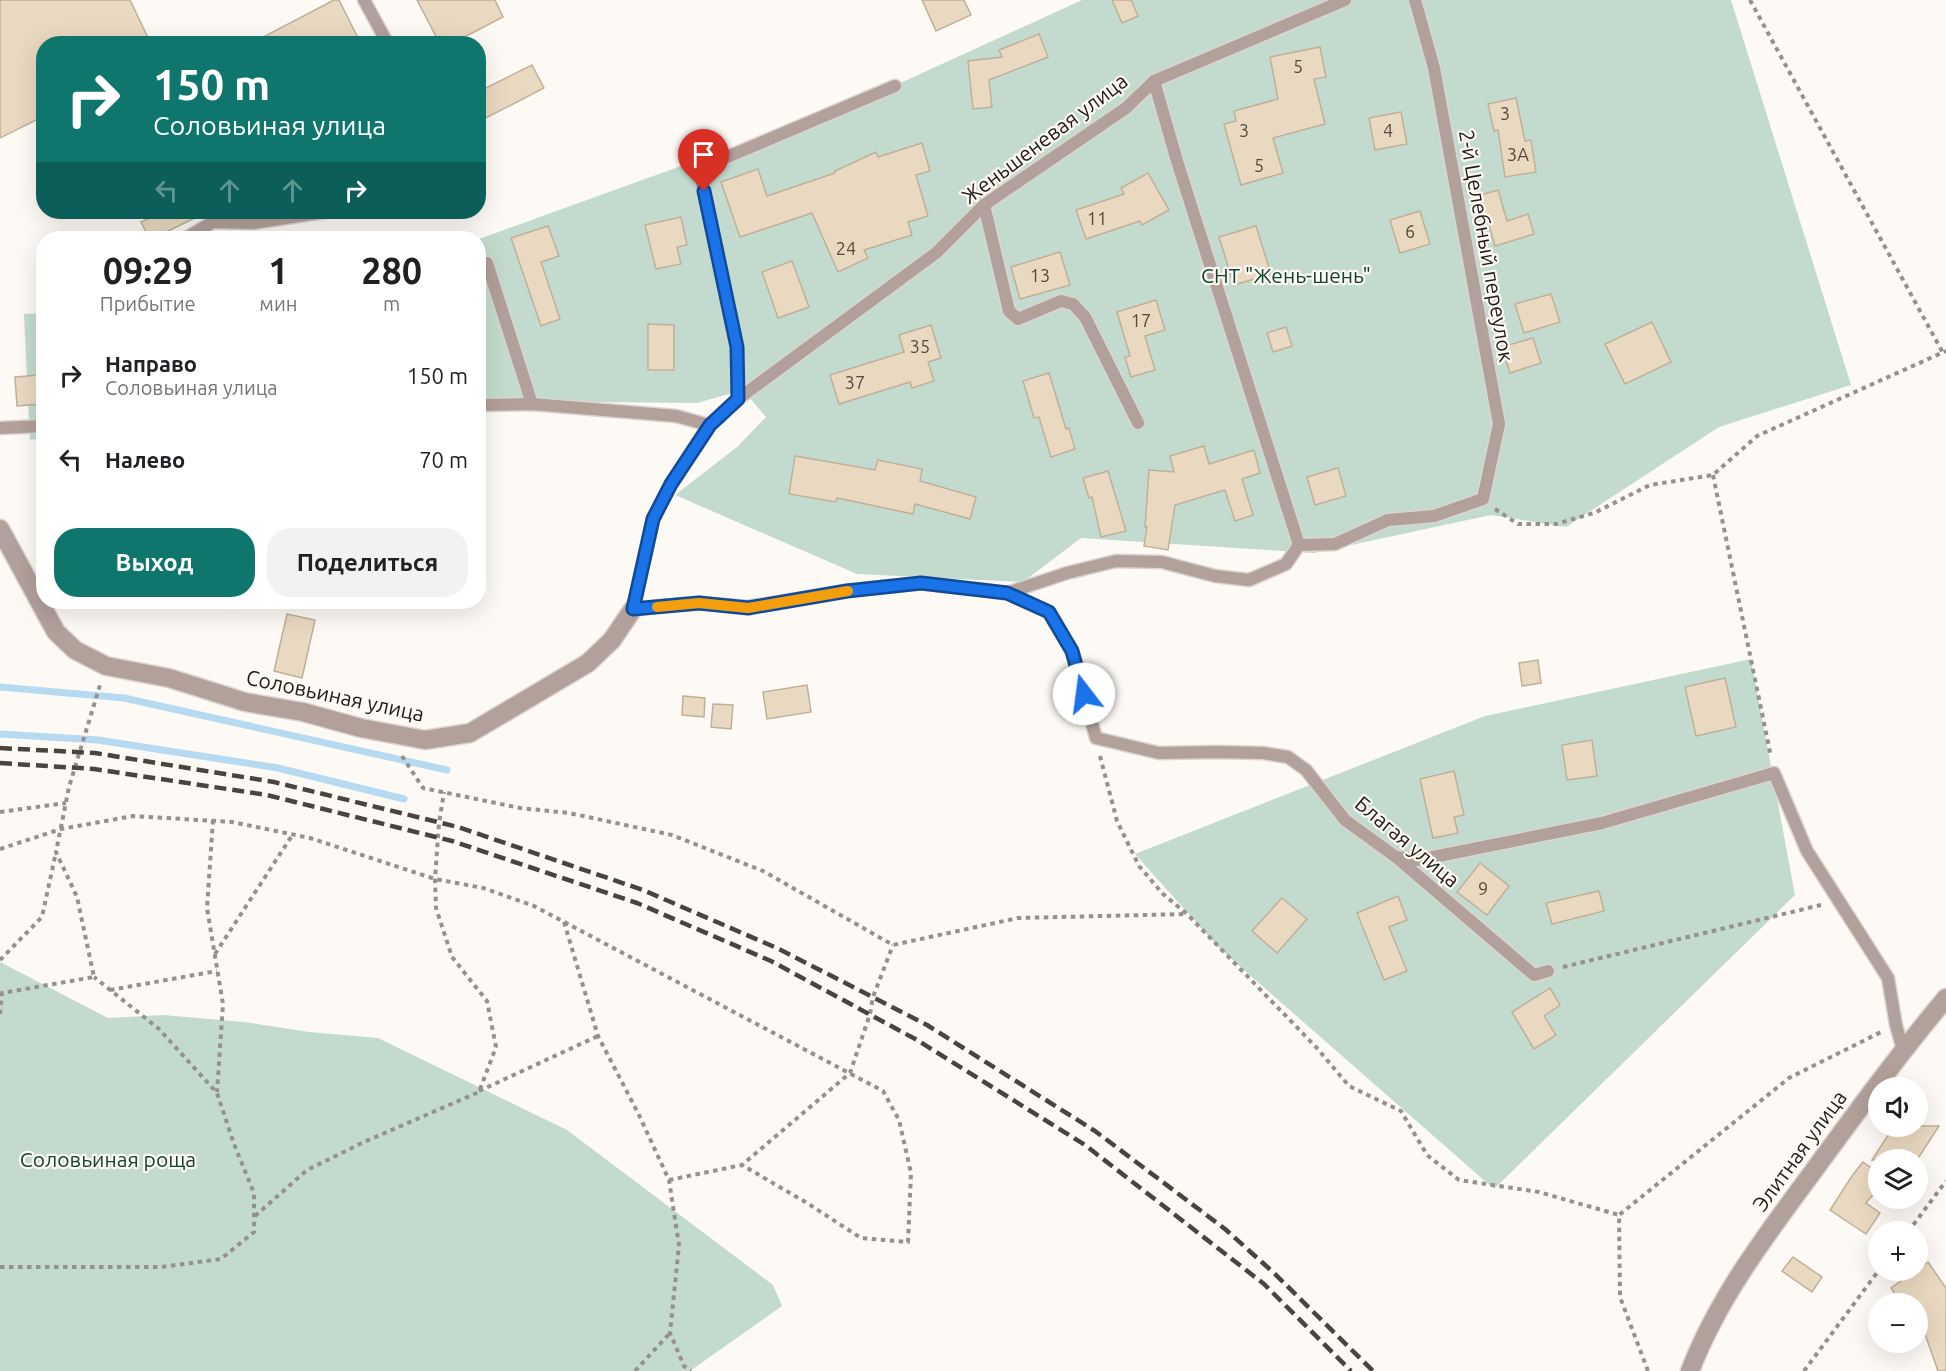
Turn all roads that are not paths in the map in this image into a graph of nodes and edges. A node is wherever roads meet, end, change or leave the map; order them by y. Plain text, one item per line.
1 (364, 0) edge
2 (1345, 0) edge
3 (1415, 0) edge
4 (384, 36) edge
5 (1154, 81) junction
6 (895, 86) dead end
7 (984, 205) junction
8 (279, 219) edge
9 (198, 231) edge
10 (487, 263) dead end
11 (738, 399) junction
12 (532, 404) junction
13 (486, 405) edge
14 (1138, 423) dead end
15 (710, 425) junction
16 (36, 426) edge
17 (0, 428) edge
18 (0, 529) edge
19 (1299, 545) junction
20 (1007, 593) junction
21 (36, 595) edge
22 (43, 609) edge
23 (633, 609) junction
24 (1396, 857) junction
25 (1548, 971) road end
26 (1946, 998) edge
27 (1903, 1050) junction
28 (1690, 1371) edge

1 - 4 lane
2 - 5 lane, Женьшеневая улица
3 - 19 lane, 2-й Целебный переулок
5 - 7 lane, Женьшеневая улица
5 - 19 lane
6 - 11 lane
7 - 11 lane, Женьшеневая улица
7 - 14 lane
8 - 9 lane
10 - 12 lane
11 - 15 lane, Соловьиная улица
12 - 13 lane
12 - 15 lane
15 - 23 lane, Соловьиная улица
16 - 17 lane
18 - 21 street, Соловьиная улица
19 - 20 lane
20 - 23 lane
20 - 24 lane, Благая улица
22 - 23 street, Соловьиная улица
24 - 25 lane, Благая улица
24 - 27 lane
26 - 27 street, Элитная улица
27 - 28 street, Элитная улица

